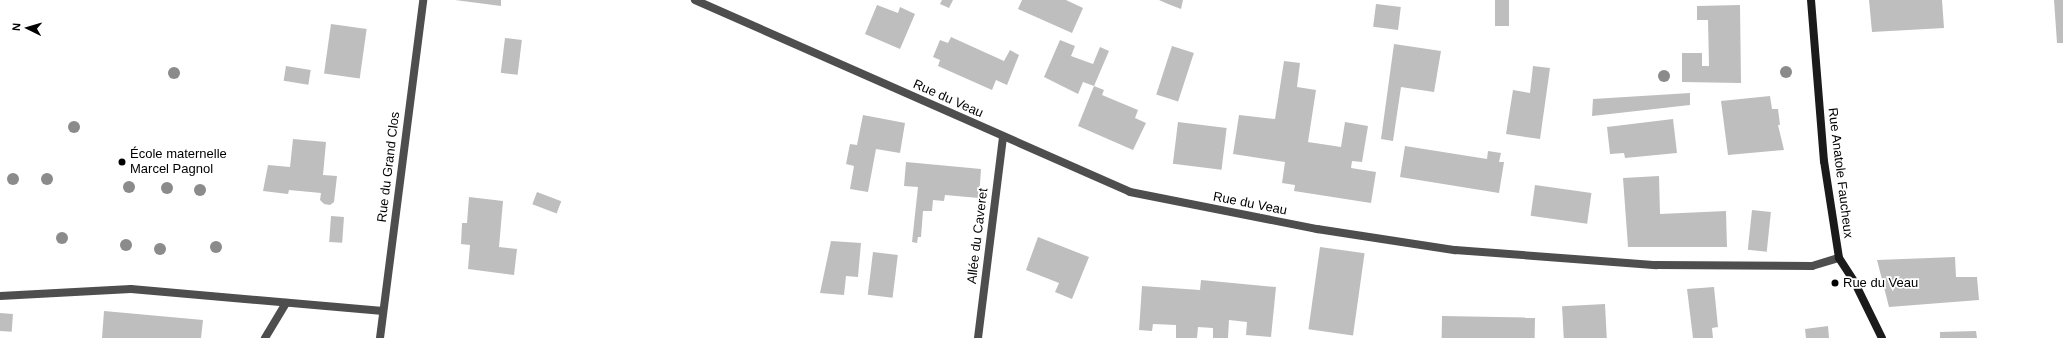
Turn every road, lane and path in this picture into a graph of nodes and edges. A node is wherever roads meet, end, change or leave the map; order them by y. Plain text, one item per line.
1 (423, 0) edge
2 (695, 0) edge
3 (1811, 0) edge
4 (1003, 137) junction
5 (1839, 258) junction
6 (0, 296) edge
7 (286, 303) junction
8 (383, 311) junction
9 (265, 338) edge
10 (380, 338) edge
11 (978, 338) edge
12 (1882, 338) edge

1 - 8 street, Rue du Grand Clos
2 - 4 street, Rue du Veau
3 - 5 main road, Rue Anatole Faucheux
4 - 5 street, Rue du Veau
4 - 11 street, Allée du Caveret
5 - 12 main road, Rue Anatole Faucheux
6 - 7 street
7 - 8 street
7 - 9 street
8 - 10 street, Rue du Grand Clos

